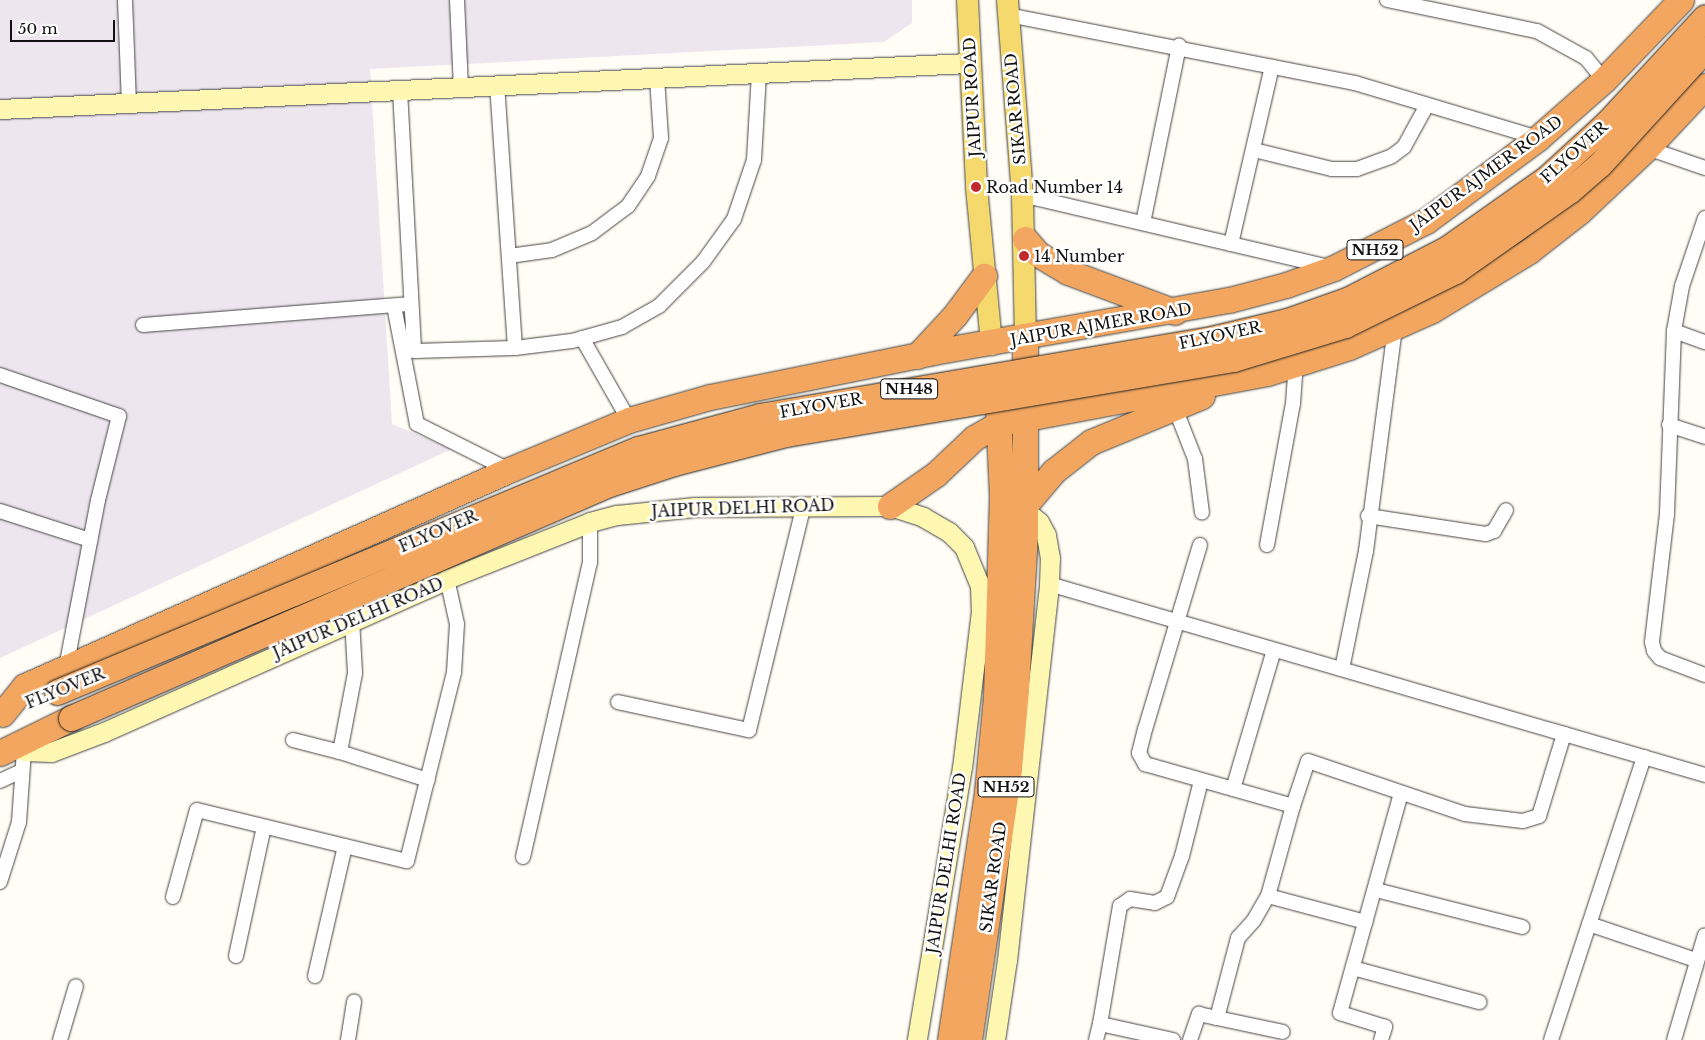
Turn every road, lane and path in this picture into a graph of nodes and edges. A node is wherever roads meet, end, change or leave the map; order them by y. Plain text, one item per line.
1 (125, 0) edge
2 (457, 0) edge
3 (967, 0) edge
4 (1386, 0) edge
5 (1681, 0) edge
6 (1008, 8) edge
7 (1705, 17) edge
8 (1179, 46) junction
9 (1705, 49) edge
10 (970, 64) junction
11 (1272, 67) junction
12 (759, 73) junction
13 (658, 78) junction
14 (1604, 80) junction
15 (497, 86) junction
16 (1705, 86) edge
17 (461, 88) junction
18 (400, 90) junction
19 (1427, 104) junction
20 (129, 106) junction
21 (0, 109) edge
22 (1538, 138) junction
23 (1646, 148) junction
24 (1254, 150) junction
25 (1705, 168) edge
26 (1022, 195) junction
27 (1705, 218) edge
28 (1143, 223) junction
29 (1024, 239) junction
30 (1231, 244) junction
31 (508, 256) junction
32 (1334, 268) junction
33 (984, 276) junction
34 (411, 304) junction
35 (394, 306) junction
36 (1175, 312) junction
37 (143, 325) dead end
38 (1395, 329) junction
39 (1674, 331) junction
40 (582, 338) junction
41 (1026, 338) junction
42 (1705, 342) edge
43 (991, 344) junction
44 (515, 348) junction
45 (917, 356) junction
46 (1296, 365) junction
47 (0, 375) edge
48 (1239, 380) junction
49 (1175, 408) junction
50 (1027, 418) junction
51 (629, 420) junction
52 (1000, 423) junction
53 (1669, 425) junction
54 (1705, 437) edge
55 (509, 470) junction
56 (804, 505) junction
57 (890, 506) junction
58 (1506, 510) dead end
59 (0, 511) edge
60 (1202, 513) dead end
61 (1026, 516) junction
62 (1368, 516) junction
63 (590, 522) junction
64 (90, 540) junction
65 (1200, 545) dead end
66 (1267, 545) dead end
67 (447, 579) junction
68 (1049, 584) junction
69 (352, 620) junction
70 (1178, 622) junction
71 (1274, 650) junction
72 (66, 668) junction
73 (1342, 669) junction
74 (1705, 675) edge
75 (618, 702) dead end
76 (1, 714) edge
77 (1564, 734) junction
78 (293, 740) dead end
79 (13, 750) edge
80 (340, 752) junction
81 (1644, 757) junction
82 (21, 771) junction
83 (1705, 775) edge
84 (428, 780) junction
85 (0, 781) edge
86 (1201, 781) junction
87 (1233, 790) junction
88 (1402, 793) junction
89 (1293, 806) junction
90 (264, 827) junction
91 (346, 846) junction
92 (523, 857) dead end
93 (0, 882) edge
94 (1376, 890) junction
95 (1268, 896) junction
96 (172, 897) dead end
97 (1366, 922) junction
98 (1589, 924) junction
99 (1522, 927) dead end
100 (1705, 935) edge
101 (236, 956) dead end
102 (1696, 960) junction
103 (1353, 968) junction
104 (315, 976) dead end
105 (76, 986) dead end
106 (354, 1001) dead end
107 (1479, 1002) dead end
108 (1217, 1018) junction
109 (1100, 1024) junction
110 (1283, 1032) dead end
111 (60, 1040) edge
112 (348, 1040) edge
113 (917, 1040) edge
114 (950, 1040) edge
115 (969, 1040) edge
116 (995, 1040) edge
117 (1096, 1040) edge
118 (1173, 1040) edge
119 (1190, 1040) edge
120 (1381, 1040) edge
121 (1551, 1040) edge
122 (1674, 1040) edge

1 - 20 street
2 - 17 street
3 - 10 main road, JAIPUR ROAD
4 - 14 street
5 - 14 highway, JAIPUR AJMER ROAD / NH52
6 - 8 street
6 - 26 main road, SIKAR ROAD
7 - 76 highway, FLYOVER / NH48, bridge
8 - 11 street
8 - 28 street
9 - 79 highway, FLYOVER / NH48, bridge
10 - 12 main road
10 - 33 main road, JAIPUR ROAD
11 - 19 street
11 - 24 street
12 - 13 main road
12 - 40 street
13 - 15 main road
13 - 31 street
14 - 22 highway, JAIPUR AJMER ROAD / NH52
15 - 17 main road
15 - 31 street
16 - 23 highway
17 - 18 main road
18 - 20 main road
18 - 34 street
19 - 22 street
19 - 24 street
20 - 21 main road
22 - 32 highway, JAIPUR AJMER ROAD / NH52
23 - 25 street
23 - 38 highway
24 - 30 street
26 - 28 street
26 - 29 main road, SIKAR ROAD
27 - 39 street
28 - 30 street
29 - 36 highway
29 - 41 main road, SIKAR ROAD
30 - 32 street
31 - 44 street
32 - 36 highway, JAIPUR AJMER ROAD / NH52
33 - 43 main road, JAIPUR ROAD
33 - 45 highway
34 - 35 street
34 - 44 street
35 - 37 street
35 - 55 street
36 - 41 highway, JAIPUR AJMER ROAD / NH52
38 - 46 highway
38 - 62 street
39 - 42 street
39 - 53 street
40 - 44 street
40 - 51 street
41 - 43 highway, JAIPUR AJMER ROAD / NH52
41 - 50 highway, NH52
43 - 45 highway, JAIPUR AJMER ROAD
43 - 52 highway, NH52
45 - 51 highway, JAIPUR AJMER ROAD
46 - 48 highway
46 - 66 street
47 - 64 street
48 - 49 highway
48 - 50 highway
49 - 60 street
49 - 61 highway
50 - 52 highway
50 - 61 highway, NH52
51 - 55 highway, JAIPUR AJMER ROAD
52 - 57 highway
52 - 114 highway, NH52
53 - 54 street
53 - 74 street
55 - 72 highway, JAIPUR AJMER ROAD
56 - 57 main road, JAIPUR DELHI ROAD
56 - 63 main road, JAIPUR DELHI ROAD
56 - 75 street
57 - 113 main road, JAIPUR DELHI ROAD
58 - 62 street
59 - 64 street
61 - 68 main road
61 - 115 highway, SIKAR ROAD / NH52
62 - 73 street
63 - 67 main road, JAIPUR DELHI ROAD
63 - 92 street
64 - 72 street
65 - 70 street
67 - 69 main road, JAIPUR DELHI ROAD
67 - 84 street
68 - 70 street
68 - 116 main road
69 - 79 main road, JAIPUR DELHI ROAD
69 - 80 street
70 - 71 street
70 - 86 street
71 - 73 street
71 - 87 street
72 - 76 highway, JAIPUR AJMER ROAD
73 - 77 street
77 - 81 street
77 - 88 street
78 - 80 street
79 - 82 street
80 - 84 street
81 - 83 street
81 - 98 street
82 - 85 street
82 - 93 street
84 - 91 street
86 - 87 street
86 - 109 street
87 - 89 street
88 - 89 street
88 - 94 street
89 - 95 street
90 - 91 street
90 - 96 street
90 - 101 street
91 - 104 street
94 - 97 street
94 - 99 street
95 - 97 street
95 - 108 street
97 - 103 street
98 - 102 street
98 - 121 street
100 - 102 street
102 - 122 street
103 - 107 street
103 - 120 street
105 - 111 street
106 - 112 street
108 - 110 street
108 - 119 street
109 - 117 street
109 - 118 street

